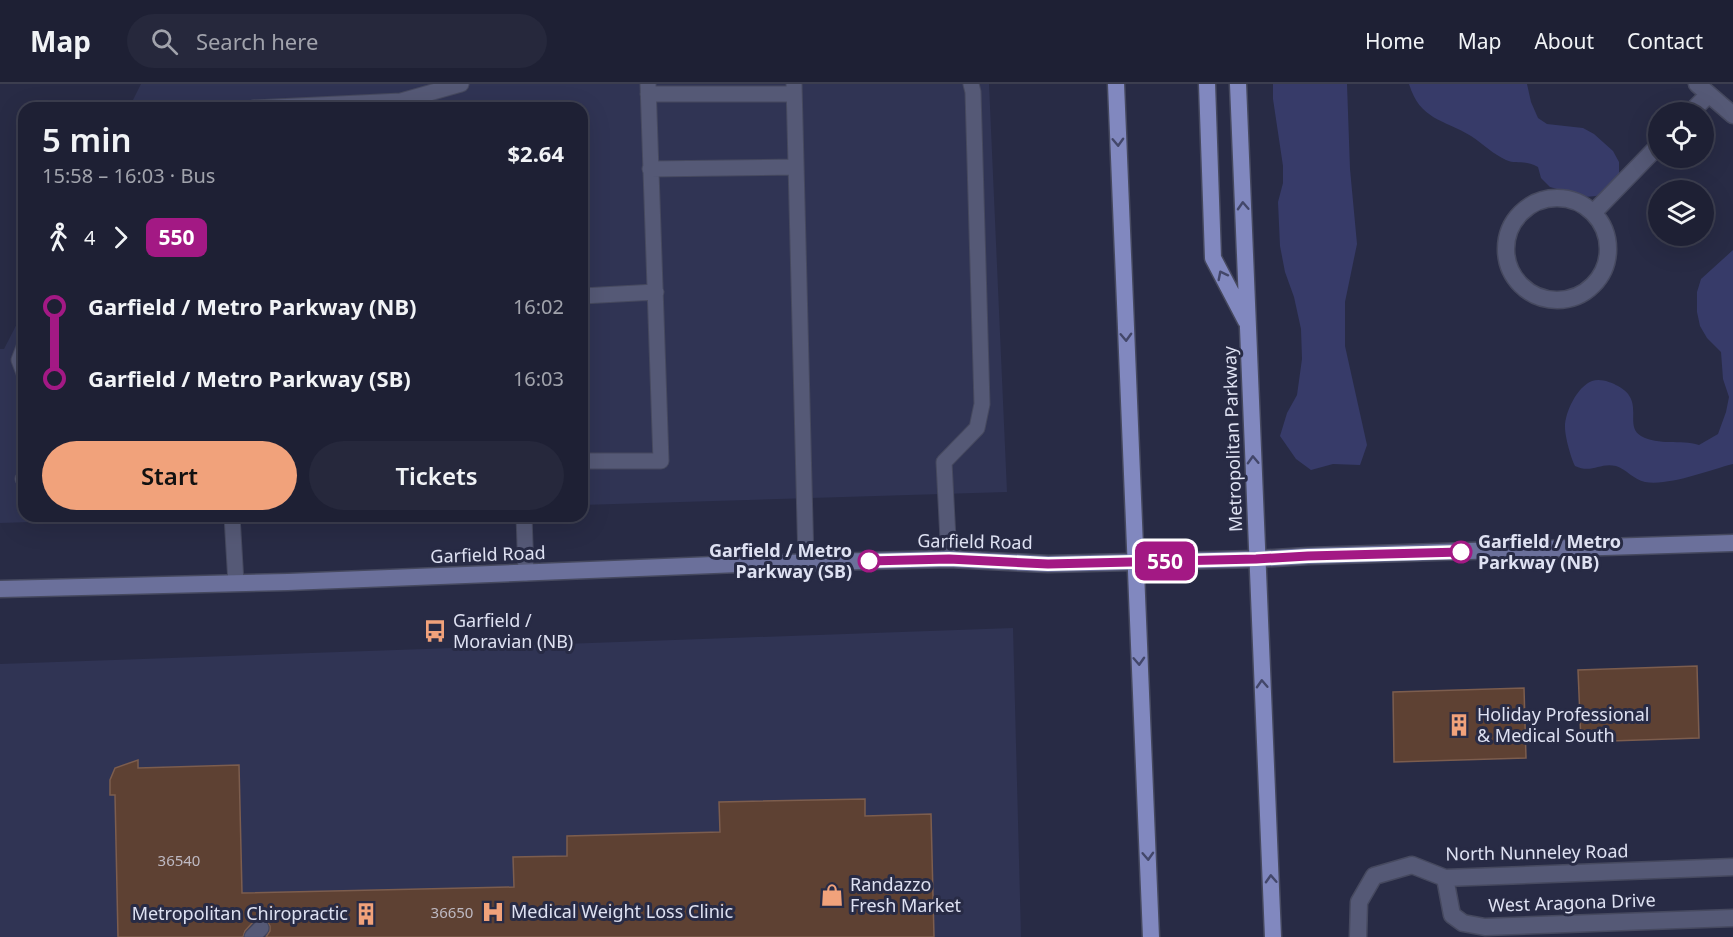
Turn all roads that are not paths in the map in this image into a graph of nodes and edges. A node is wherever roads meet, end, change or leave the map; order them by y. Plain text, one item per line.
1 (461, 84) edge
2 (971, 84) edge
3 (1116, 84) edge
4 (1207, 84) edge
5 (1238, 84) edge
6 (648, 89) edge
7 (794, 89) edge
8 (1702, 90) edge
9 (380, 102) edge
10 (1733, 115) edge
11 (1648, 156) edge
12 (795, 167) junction
13 (650, 169) junction
14 (1593, 213) junction
15 (656, 292) junction
16 (588, 296) edge
17 (1249, 327) junction
18 (588, 461) edge
19 (232, 522) edge
20 (524, 522) edge
21 (1733, 543) edge
22 (949, 559) junction
23 (1256, 559) junction
24 (1136, 561) junction
25 (806, 563) junction
26 (526, 573) junction
27 (236, 583) junction
28 (0, 589) edge
29 (1733, 867) edge
30 (1445, 878) junction
31 (1733, 918) edge
32 (1151, 937) edge
33 (1273, 937) edge
34 (1358, 937) edge

1 - 9 lane
2 - 22 lane
3 -> 24 main road
17 -> 4 main road
17 -> 5 main road, Metropolitan Parkway
6 - 7 lane
6 - 13 lane
7 - 12 lane
8 - 10 street
11 - 14 street
12 - 13 lane
12 - 25 lane
13 - 15 lane
14 - 14 street
15 - 16 lane
15 - 18 lane
23 -> 17 main road, Metropolitan Parkway
19 - 27 lane
20 - 26 lane
21 - 23 main road, Garfield Road
22 - 24 main road, Garfield Road
22 - 25 main road, Garfield Road
23 - 24 main road, Garfield Road
33 -> 23 main road, Metropolitan Parkway
24 -> 32 main road
25 - 26 main road, Garfield Road
26 - 27 main road, Garfield Road
27 - 28 main road, Garfield Road
29 - 30 street, North Nunneley Road
30 - 31 street, West Aragona Drive
30 - 34 street, North Nunneley Road

